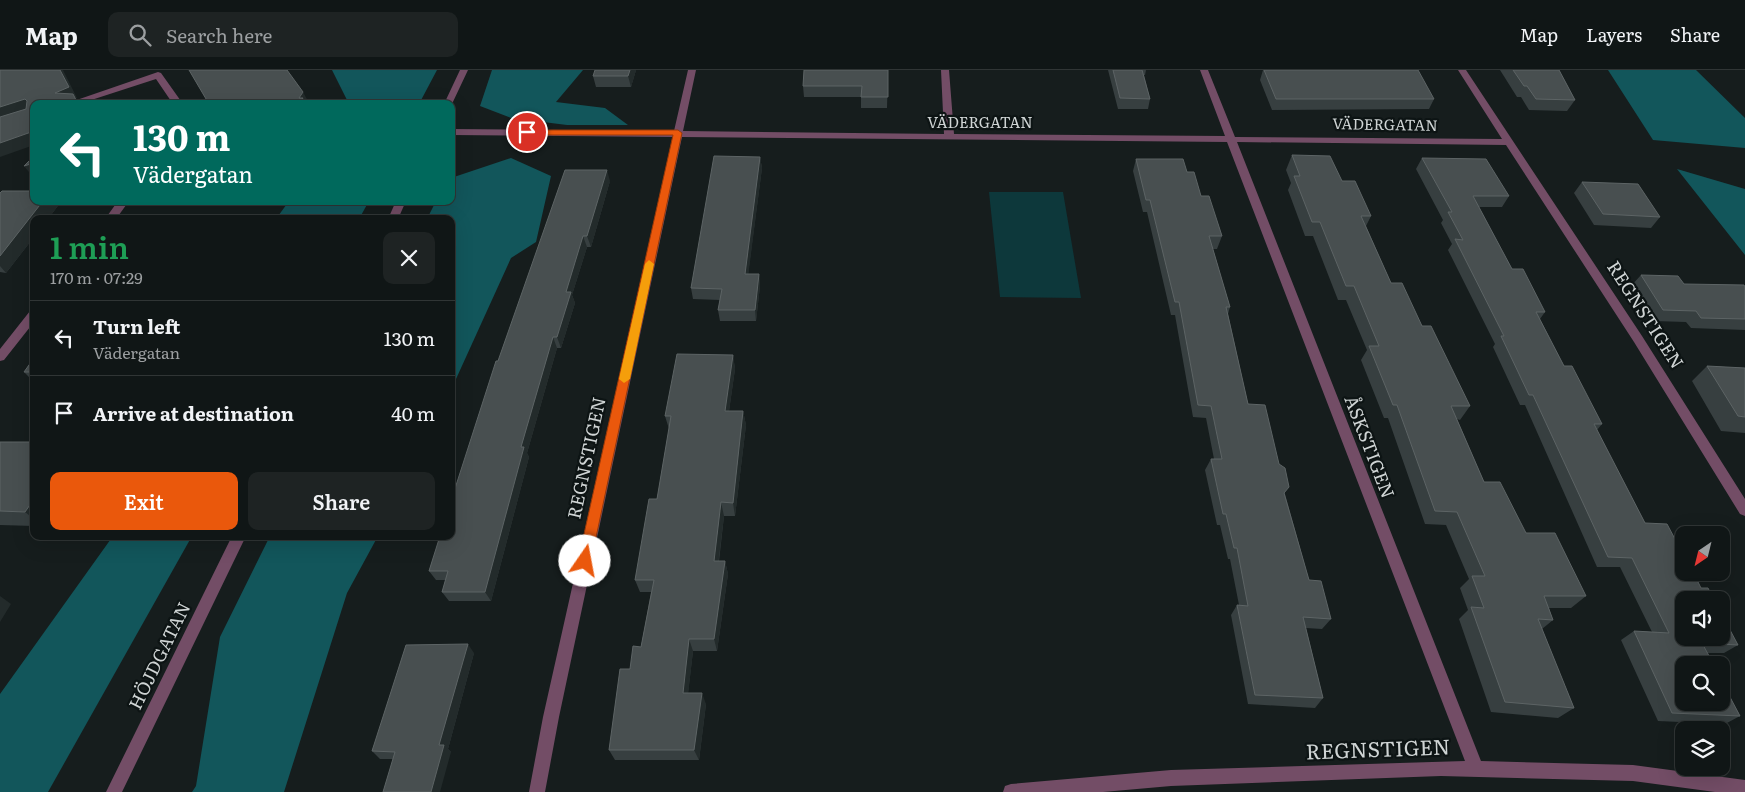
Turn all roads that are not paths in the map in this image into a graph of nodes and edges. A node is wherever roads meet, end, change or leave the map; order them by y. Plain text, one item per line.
1 (464, 70) edge
2 (692, 70) edge
3 (945, 70) edge
4 (1204, 70) edge
5 (1462, 70) edge
6 (81, 100) edge
7 (177, 100) edge
8 (450, 100) edge
9 (455, 132) edge
10 (678, 133) junction
11 (949, 138) junction
12 (1229, 138) junction
13 (1508, 142) junction
14 (121, 205) edge
15 (113, 215) edge
16 (30, 319) edge
17 (0, 357) edge
18 (1745, 510) edge
19 (237, 540) edge
20 (1476, 769) junction
21 (1745, 788) edge
22 (114, 792) edge
23 (537, 792) edge
24 (1011, 792) edge

1 - 8 street
2 - 10 street, REGNSTIGEN
3 - 11 street
4 - 12 street, ÅSKSTIGEN
5 - 13 street, REGNSTIGEN
6 - 7 street
9 - 10 street, VÄDERGATAN
10 - 11 street, VÄDERGATAN
10 - 23 street, REGNSTIGEN
11 - 12 street, VÄDERGATAN
12 - 13 street, VÄDERGATAN
12 - 20 street, ÅSKSTIGEN
13 - 18 street, REGNSTIGEN
14 - 15 street
16 - 17 street
19 - 22 street, HÖJDGATAN
20 - 21 street, REGNSTIGEN
20 - 24 street, REGNSTIGEN

